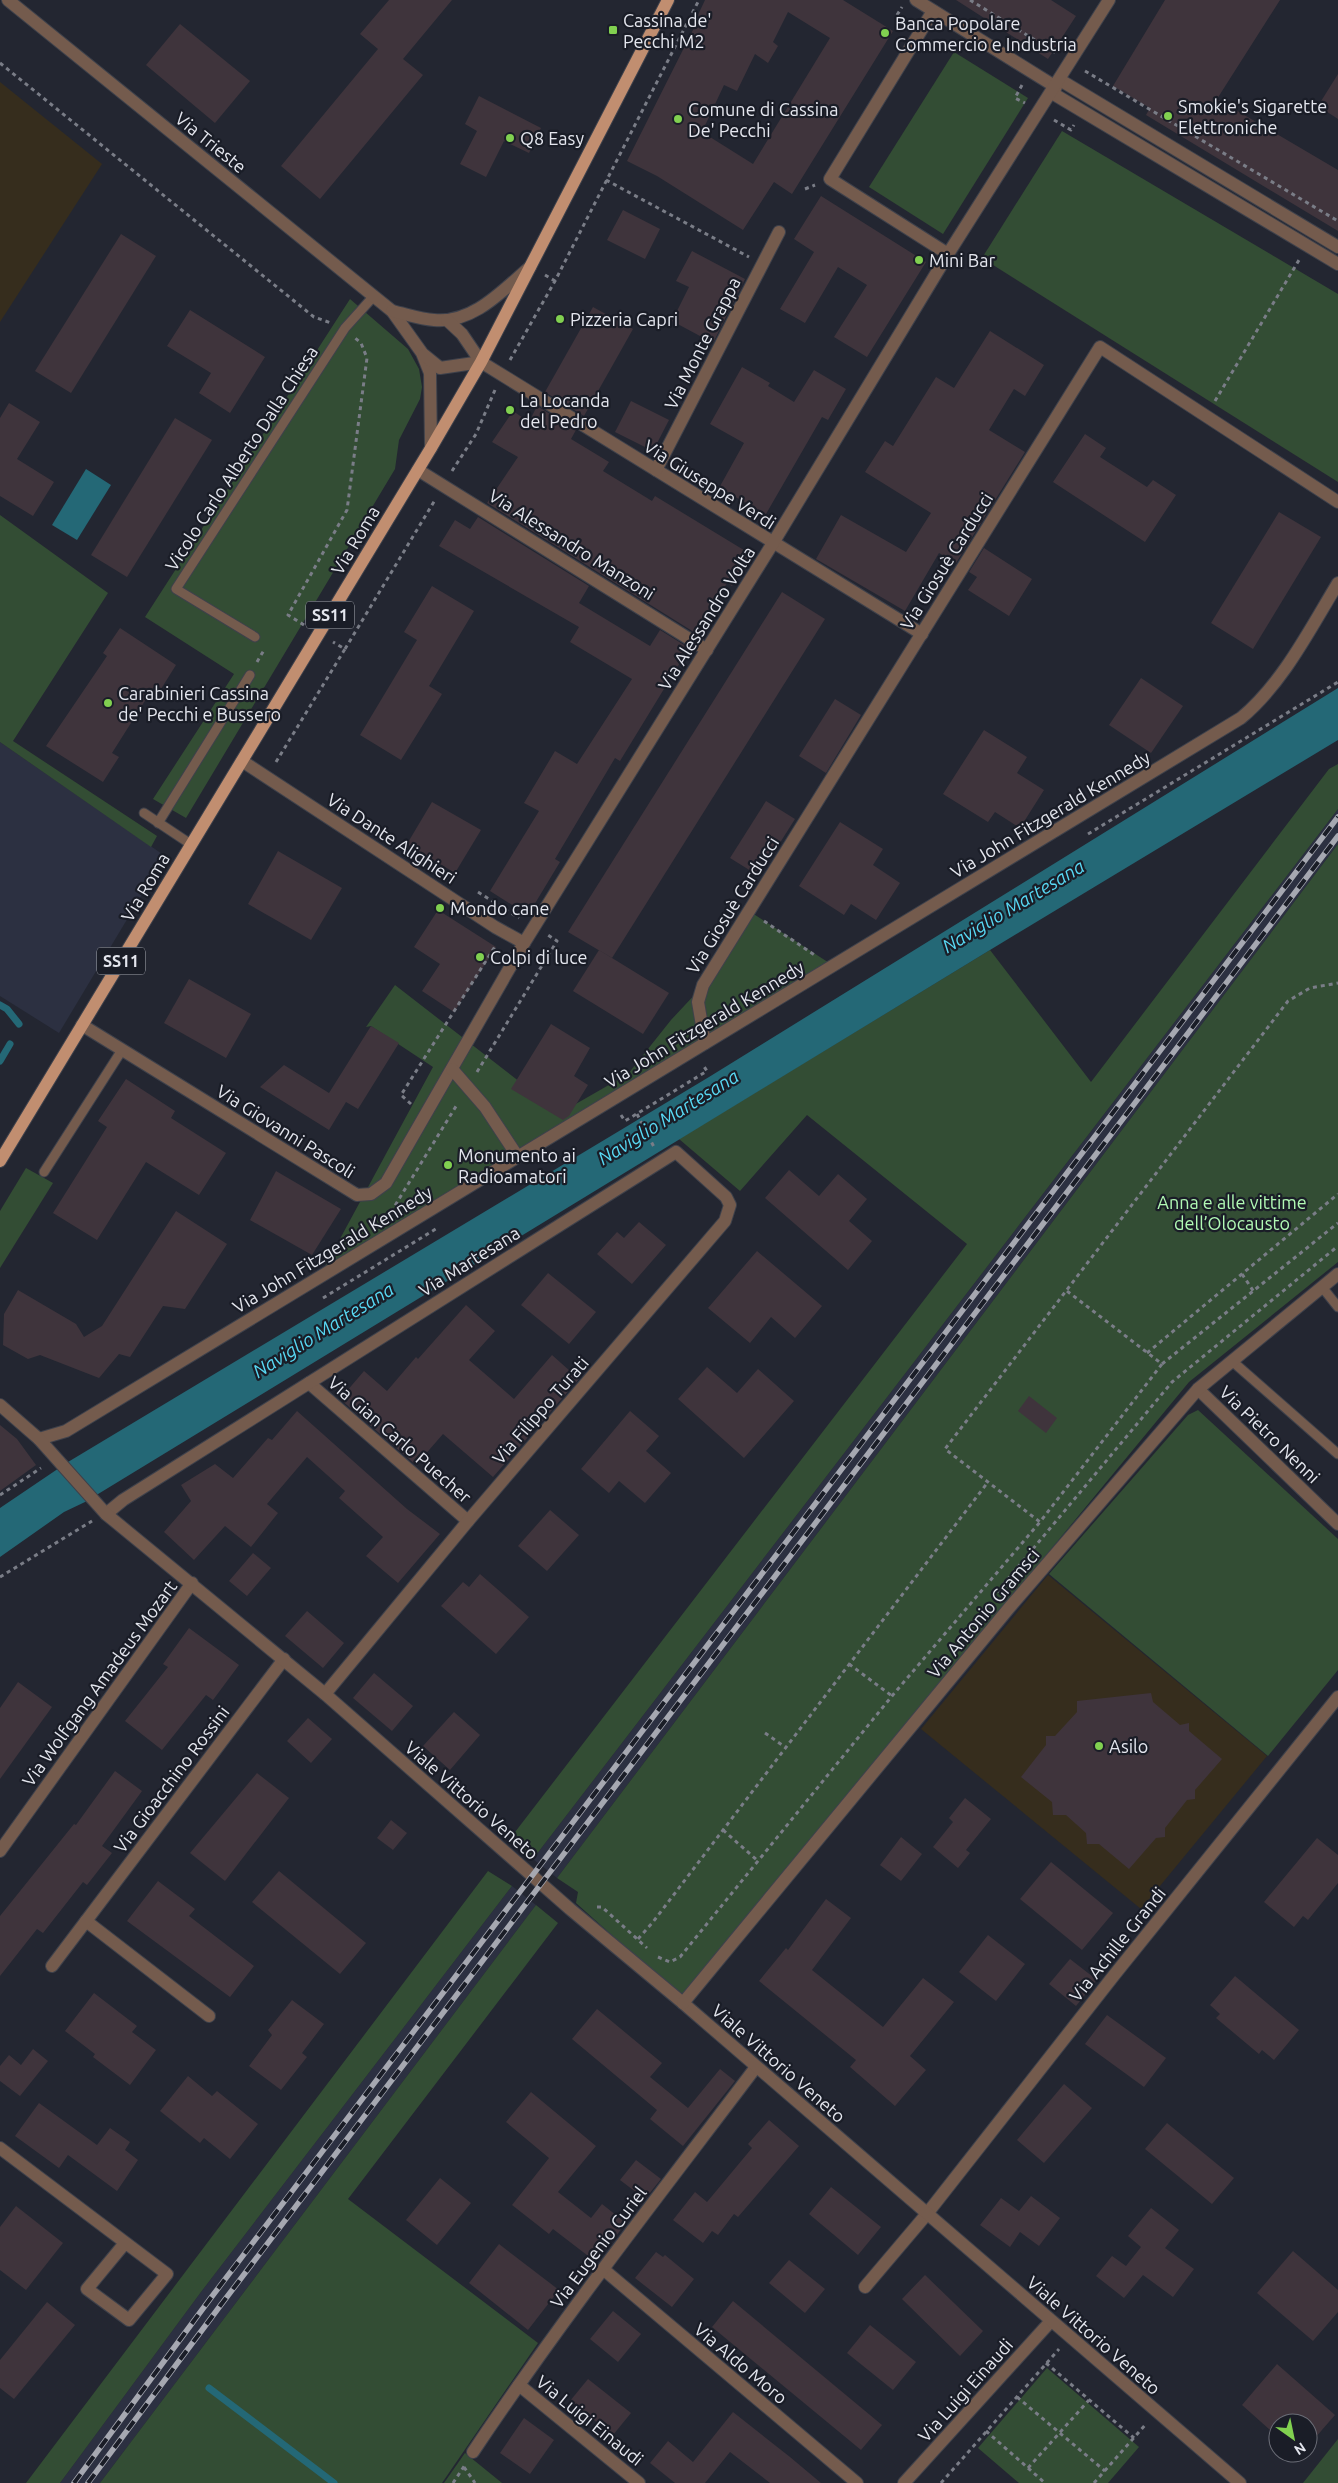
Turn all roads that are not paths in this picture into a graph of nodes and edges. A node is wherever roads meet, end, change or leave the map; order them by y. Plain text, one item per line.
1 (8, 0) edge
2 (668, 0) edge
3 (916, 0) edge
4 (1109, 0) edge
5 (933, 11) junction
6 (1056, 86) junction
7 (779, 232) dead end
8 (1338, 247) edge
9 (948, 254) junction
10 (1338, 264) edge
11 (530, 267) junction
12 (373, 296) junction
13 (392, 311) junction
14 (447, 320) junction
15 (422, 353) junction
16 (481, 362) junction
17 (431, 448) junction
18 (418, 470) junction
19 (656, 470) junction
20 (1338, 502) edge
21 (773, 543) junction
22 (1338, 583) edge
23 (922, 634) junction
24 (255, 637) road end
25 (707, 650) junction
26 (250, 675) road end
27 (242, 760) junction
28 (144, 813) dead end
29 (158, 823) junction
30 (192, 845) junction
31 (524, 943) junction
32 (82, 1025) junction
33 (705, 1043) junction
34 (122, 1050) junction
35 (452, 1069) junction
36 (676, 1152) joint
37 (518, 1157) junction
38 (0, 1161) edge
39 (44, 1172) dead end
40 (1338, 1274) edge
41 (1322, 1288) junction
42 (1338, 1307) edge
43 (1232, 1361) junction
44 (309, 1383) junction
45 (1198, 1389) junction
46 (0, 1406) edge
47 (39, 1439) junction
48 (1338, 1454) edge
49 (106, 1514) junction
50 (468, 1520) junction
51 (1338, 1524) edge
52 (192, 1584) junction
53 (284, 1659) junction
54 (325, 1694) junction
55 (1338, 1697) edge
56 (0, 1852) edge
57 (86, 1921) junction
58 (52, 1966) dead end
59 (683, 2003) junction
60 (209, 2016) dead end
61 (756, 2067) junction
62 (0, 2148) edge
63 (926, 2215) junction
64 (125, 2243) junction
65 (603, 2269) junction
66 (865, 2287) dead end
67 (1051, 2321) junction
68 (519, 2385) junction
69 (474, 2452) dead end
70 (638, 2483) edge
71 (857, 2483) edge
72 (904, 2483) edge
73 (1240, 2483) edge

1 - 12 street, Via Trieste
2 - 11 main road, Via Roma / SS11
3 - 5 street
4 - 6 street, Via Alessandro Volta
5 - 6 street
5 - 9 street
6 - 8 street
6 - 9 street, Via Alessandro Volta
6 - 10 street
7 - 19 street, Via Monte Grappa
9 - 21 street, Via Alessandro Volta
11 - 14 street, Via Trieste
11 - 16 main road, Via Roma / SS11
12 - 13 street, Via Trieste
12 - 24 lane, Vicolo Carlo Alberto Dalla Chiesa
13 - 14 street, Via Trieste
13 - 15 street, Via Trieste
14 - 16 street
15 - 16 street, Via Trieste
15 - 17 street, Via Trieste
16 - 17 main road, Via Roma / SS11
16 - 19 street, Via Giuseppe Verdi
17 - 18 main road, Via Roma / SS11
18 - 25 street, Via Alessandro Manzoni
18 - 27 main road, Via Roma / SS11
19 - 21 street, Via Giuseppe Verdi
20 - 23 street, Via Giosuè Carducci
21 - 23 street, Via Giuseppe Verdi
21 - 25 street, Via Alessandro Volta
22 - 33 street, Via John Fitzgerald Kennedy
23 - 33 street, Via Giosuè Carducci
25 - 31 street, Via Alessandro Volta
26 - 29 lane
27 - 30 main road, Via Roma / SS11
27 - 31 street, Via Dante Alighieri
28 - 29 lane
29 - 30 lane
30 - 32 main road, Via Roma / SS11
31 - 35 street, Via Alessandro Volta
32 - 34 street, Via Giovanni Pascoli
32 - 38 main road, Via Roma / SS11
33 - 37 street, Via John Fitzgerald Kennedy
34 - 35 street, Via Giovanni Pascoli
34 - 39 lane
35 - 37 street
36 - 44 street, Via Martesana
36 - 50 street, Via Filippo Turati
37 - 47 street, Via John Fitzgerald Kennedy
40 - 41 street, Via Antonio Gramsci
41 - 42 lane
41 - 43 street, Via Antonio Gramsci
43 - 45 street, Via Antonio Gramsci
43 - 48 lane
44 - 49 street, Via Martesana
44 - 50 street, Via Gian Carlo Puecher
45 - 51 street, Via Pietro Nenni
45 - 59 street, Via Antonio Gramsci
46 - 47 street, Viale Vittorio Veneto
47 - 49 street, Viale Vittorio Veneto
49 - 52 street, Viale Vittorio Veneto
50 - 54 street, Via Filippo Turati
52 - 53 street, Viale Vittorio Veneto
52 - 56 street, Via Wolfgang Amadeus Mozart
53 - 54 street, Viale Vittorio Veneto
53 - 57 street, Via Gioacchino Rossini
54 - 59 street, Viale Vittorio Veneto
55 - 63 street, Via Achille Grandi
57 - 58 street, Via Gioacchino Rossini
57 - 60 street
59 - 61 street, Viale Vittorio Veneto
61 - 63 street, Viale Vittorio Veneto
61 - 65 street, Via Eugenio Curiel
62 - 64 street
63 - 66 street
63 - 67 street, Viale Vittorio Veneto
64 - 64 street
65 - 68 street, Via Eugenio Curiel
65 - 71 street, Via Aldo Moro
67 - 72 street, Via Luigi Einaudi
67 - 73 street, Viale Vittorio Veneto
68 - 69 street, Via Eugenio Curiel
68 - 70 street, Via Luigi Einaudi

